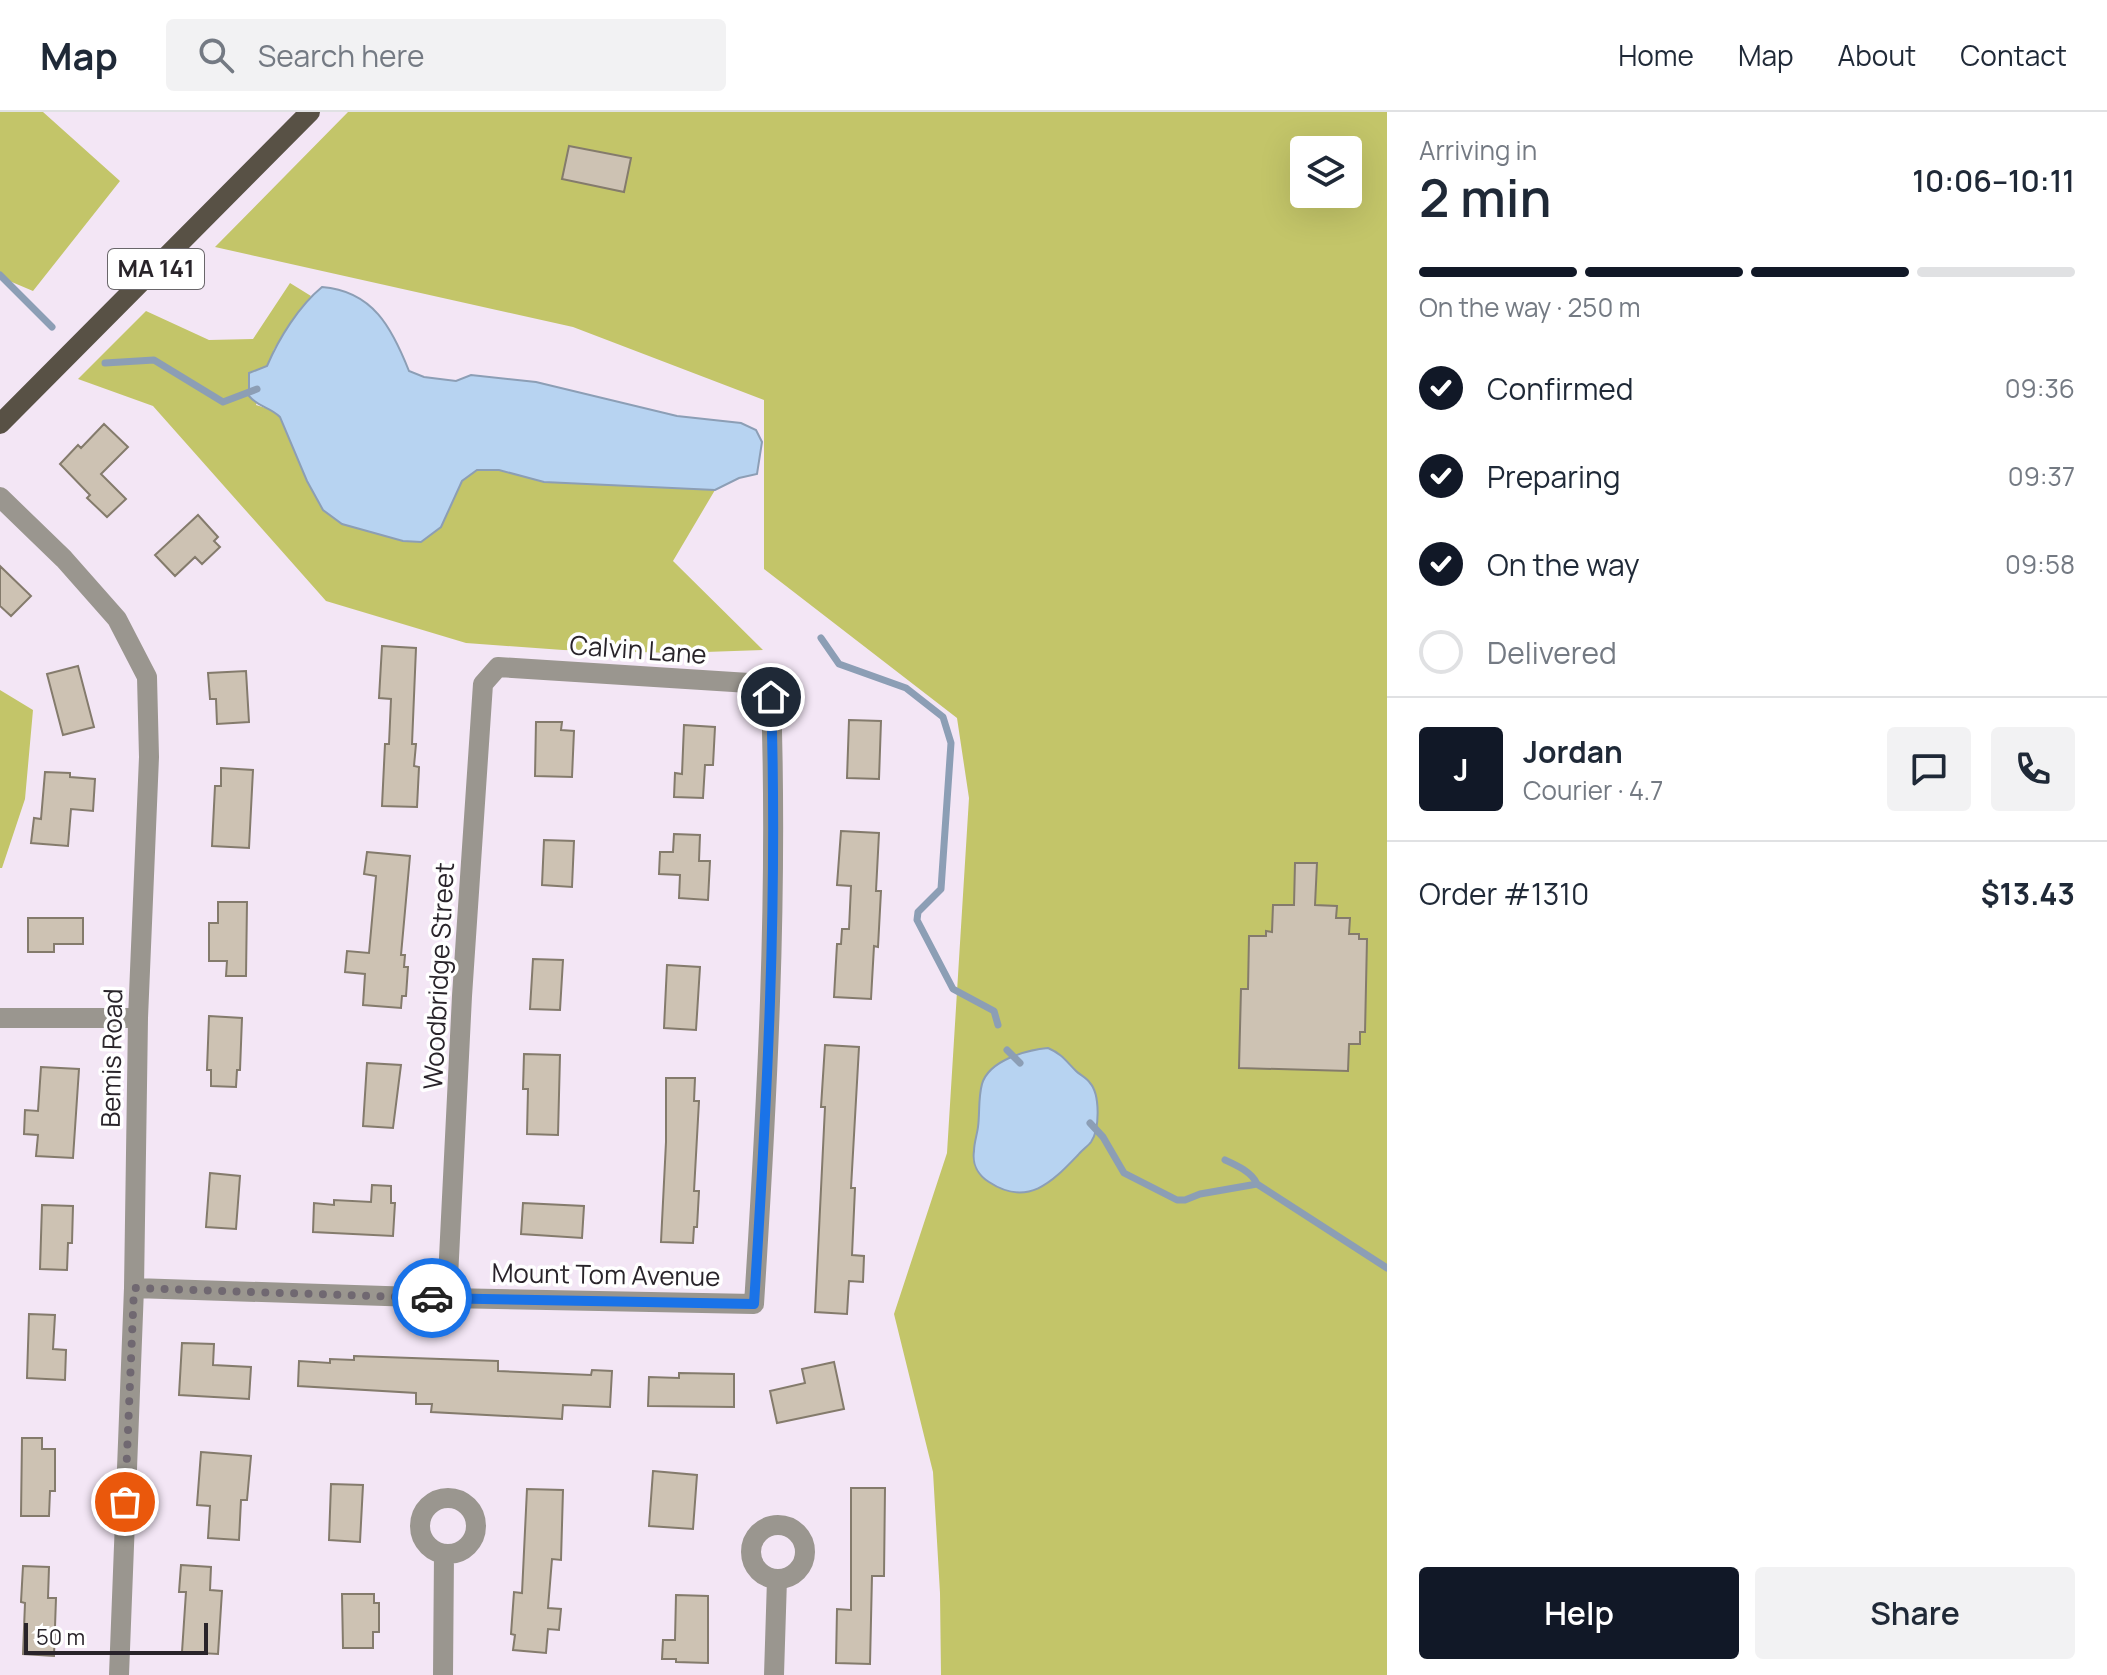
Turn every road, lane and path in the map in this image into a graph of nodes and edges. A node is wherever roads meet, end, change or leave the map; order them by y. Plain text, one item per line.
1 (310, 112) edge
2 (0, 424) edge
3 (0, 497) edge
4 (503, 668) joint
5 (767, 695) joint
6 (0, 1018) edge
7 (138, 1018) junction
8 (134, 1288) junction
9 (447, 1298) junction
10 (444, 1554) dead end
11 (777, 1579) dead end
12 (119, 1675) edge
13 (443, 1675) edge
14 (774, 1675) edge

1 - 2 main road, MA 141
3 - 7 street, Bemis Road
4 - 5 street, Calvin Lane
4 - 9 street, Woodbridge Street
5 - 9 street, Mount Tom Avenue
6 - 7 street
7 - 8 street, Bemis Road
8 - 9 street, Mount Tom Avenue
8 - 12 street, Bemis Road
10 - 13 street
11 - 14 street

